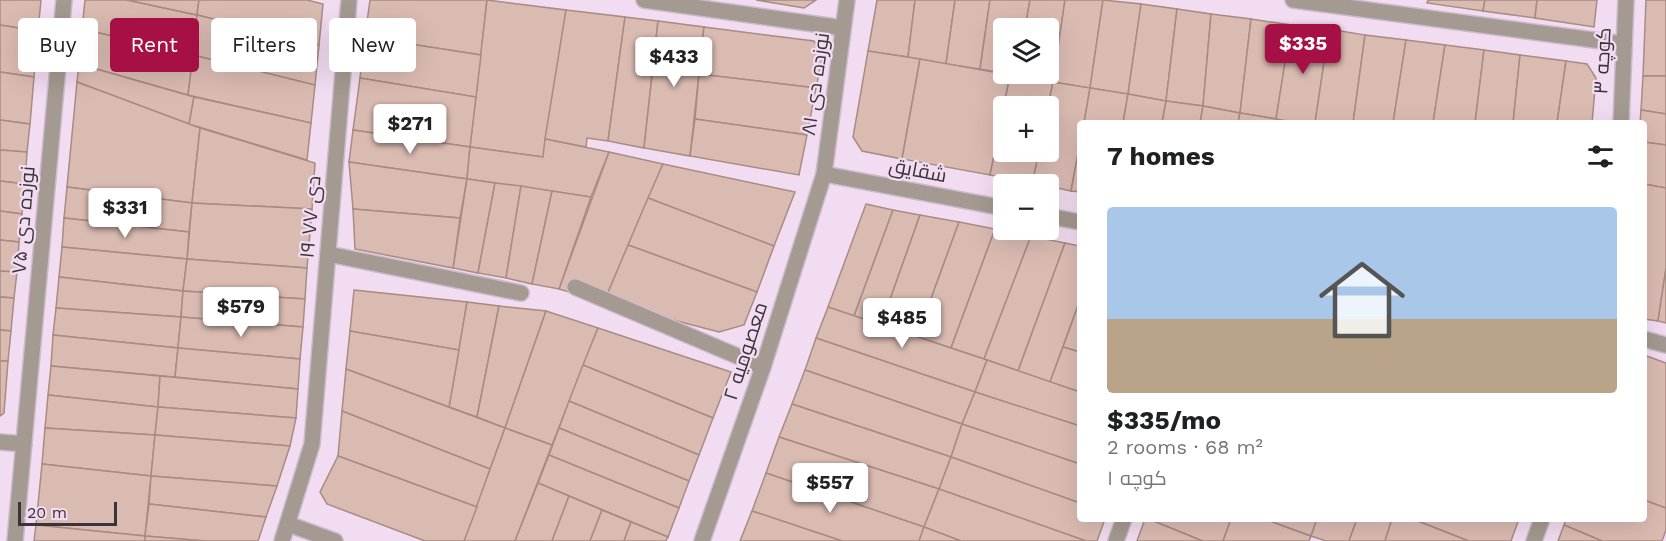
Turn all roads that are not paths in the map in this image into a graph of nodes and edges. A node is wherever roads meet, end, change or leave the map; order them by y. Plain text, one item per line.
1 (63, 0) edge
2 (349, 0) edge
3 (644, 0) edge
4 (847, 0) edge
5 (1293, 0) edge
6 (1626, 0) edge
7 (843, 28) junction
8 (1624, 44) junction
9 (1621, 120) edge
10 (824, 174) junction
11 (993, 206) edge
12 (1059, 218) edge
13 (1077, 221) edge
14 (328, 254) junction
15 (574, 287) dead end
16 (520, 292) dead end
17 (1647, 340) edge
18 (1666, 345) edge
19 (763, 367) junction
20 (0, 442) edge
21 (24, 444) junction
22 (1123, 522) edge
23 (1541, 522) edge
24 (288, 524) junction
25 (15, 541) edge
26 (282, 541) edge
27 (335, 541) edge
28 (702, 541) edge
29 (1116, 541) edge
30 (1534, 541) edge

1 - 21 street, نوزده دی ۷۵
2 - 14 street, ۱۹ دی ۷۷
3 - 7 street
4 - 7 street, نوزده دی ۸۱
5 - 8 street
6 - 8 street, کوچه ۳
7 - 10 street, نوزده دی ۸۱
8 - 9 street, کوچه ۳
10 - 11 street, شقایق
10 - 19 street, معصومیه ۲
12 - 13 street
14 - 16 street
14 - 24 street, ۱۹ دی ۷۷
15 - 19 street
17 - 18 street
19 - 28 street, معصومیه ۲
20 - 21 street
21 - 25 street, نوزده دی ۷۵
22 - 29 street
23 - 30 street
24 - 26 street, ۱۹ دی ۷۷
24 - 27 street

